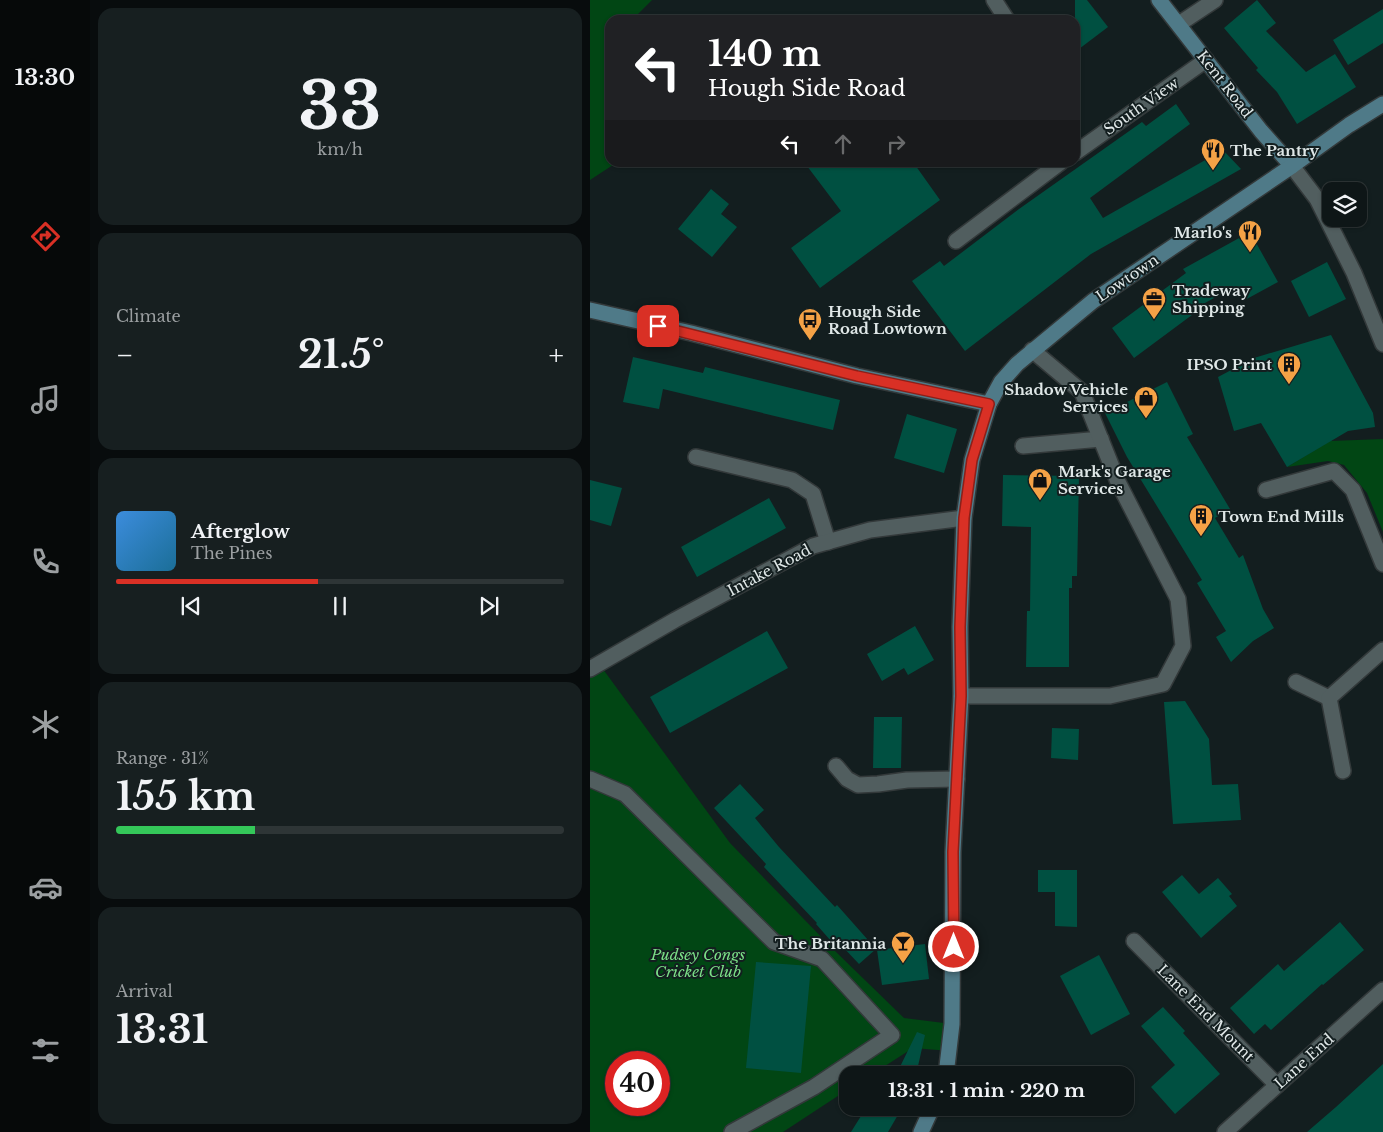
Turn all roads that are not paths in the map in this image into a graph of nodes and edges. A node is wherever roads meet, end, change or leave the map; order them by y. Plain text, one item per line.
1 (994, 0) edge
2 (1159, 0) edge
3 (1215, 0) edge
4 (1004, 15) edge
5 (1179, 24) junction
6 (1206, 60) junction
7 (1383, 104) edge
8 (1080, 148) edge
9 (1292, 166) junction
10 (1054, 167) edge
11 (956, 241) dead end
12 (590, 310) edge
13 (1383, 344) edge
14 (1032, 350) junction
15 (989, 404) junction
16 (1101, 439) junction
17 (1023, 446) dead end
18 (696, 457) dead end
19 (1266, 490) dead end
20 (964, 518) junction
21 (828, 542) junction
22 (1383, 564) edge
23 (1383, 650) edge
24 (590, 669) edge
25 (1296, 682) dead end
26 (961, 696) junction
27 (1329, 698) junction
28 (836, 766) dead end
29 (1343, 771) dead end
30 (590, 779) edge
31 (957, 779) junction
32 (1134, 941) dead end
33 (1383, 990) edge
34 (948, 1066) edge
35 (1277, 1085) junction
36 (928, 1116) edge
37 (732, 1132) edge
38 (921, 1132) edge
39 (1225, 1132) edge

1 - 4 street
2 - 5 street, Kent Road
3 - 5 street
5 - 6 street, Kent Road
6 - 8 street, South View
6 - 9 street, Kent Road
7 - 9 street, Lowtown
9 - 13 street
9 - 14 street, Lowtown
10 - 11 street
12 - 15 street
14 - 15 street, Lowtown
14 - 16 street
15 - 20 street, Lowtown
16 - 17 street
16 - 26 street
18 - 21 street
19 - 22 street
20 - 21 street, Intake Road
20 - 26 street, Lowtown
21 - 24 street, Intake Road
23 - 27 street
25 - 27 street
26 - 31 street, Lowtown
27 - 29 street
28 - 31 street
30 - 37 street
31 - 34 street, Lowtown
32 - 35 street, Lane End Mount
33 - 35 street, Lane End
35 - 39 street, Lane End
36 - 38 street

